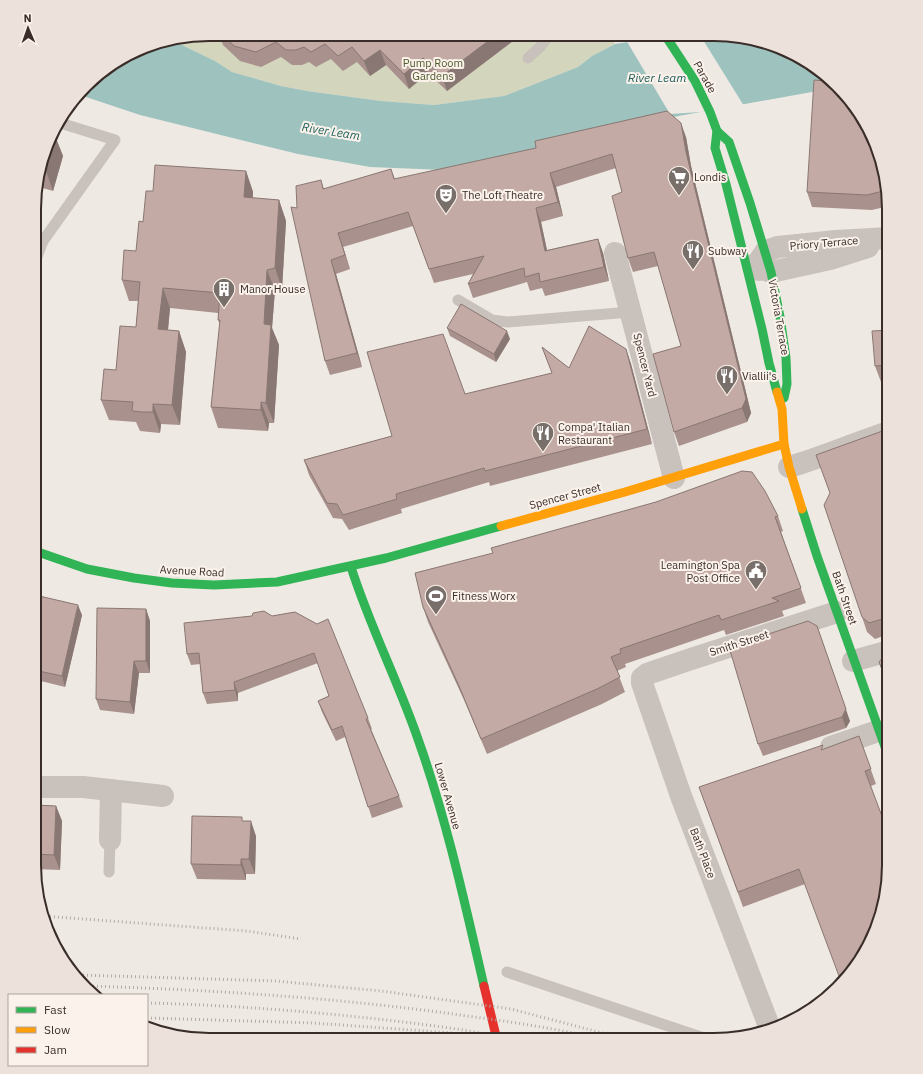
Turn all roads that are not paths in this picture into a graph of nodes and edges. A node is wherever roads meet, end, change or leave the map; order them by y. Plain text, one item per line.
1 (544, 41) edge
2 (669, 41) edge
3 (528, 58) dead end
4 (710, 112) joint
5 (64, 124) edge
6 (717, 131) junction
7 (41, 241) edge
8 (882, 241) edge
9 (615, 253) dead end
10 (760, 263) junction
11 (458, 300) dead end
12 (631, 312) junction
13 (762, 329) joint
14 (782, 409) junction
15 (882, 434) edge
16 (784, 444) junction
17 (789, 467) junction
18 (674, 478) junction
19 (41, 553) edge
20 (351, 567) junction
21 (837, 612) junction
22 (882, 653) edge
23 (854, 661) junction
24 (642, 678) joint
25 (878, 732) junction
26 (882, 741) edge
27 (812, 753) edge
28 (41, 787) edge
29 (112, 790) junction
30 (163, 796) dead end
31 (110, 840) joint
32 (110, 872) dead end
33 (507, 972) dead end
34 (768, 1024) edge
35 (495, 1033) edge
36 (689, 1033) edge

1 - 3 lane
2 - 4 main road, Parade
4 - 6 main road, Victoria Terrace
5 - 7 lane
6 - 10 main road, Victoria Terrace
6 - 10 main road, Victoria Terrace
8 - 10 street, Priory Terrace
9 - 12 street, Spencer Yard
10 - 13 street, Victoria Terrace
10 - 14 main road, Victoria Terrace
11 - 12 lane
12 - 18 street, Spencer Yard
13 - 14 main road, Victoria Terrace
14 - 16 main road, Victoria Terrace
15 - 17 street
16 - 17 main road, Bath Street
16 - 18 main road, Spencer Street
17 - 21 main road, Bath Street
18 - 20 main road, Spencer Street
19 - 20 main road, Avenue Road
20 - 35 main road, Lower Avenue
21 - 23 main road, Bath Street
21 - 24 street, Smith Street
22 - 23 street
23 - 25 main road, Bath Street
24 - 34 street, Bath Place
25 - 26 main road, Bath Street
25 - 27 street
28 - 29 street
29 - 30 street
29 - 31 street
31 - 32 lane
33 - 36 lane

